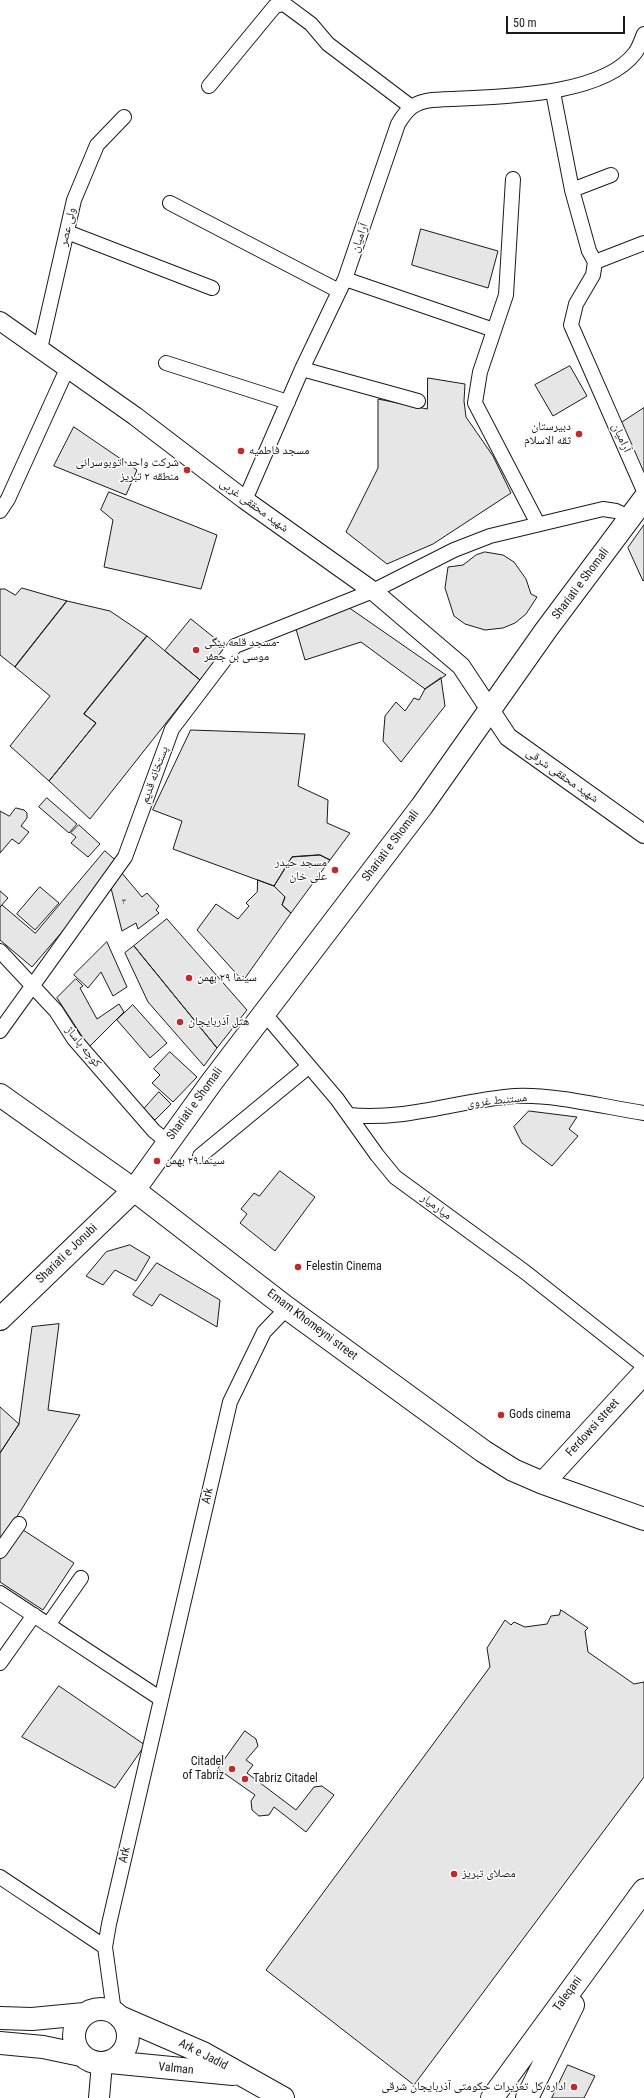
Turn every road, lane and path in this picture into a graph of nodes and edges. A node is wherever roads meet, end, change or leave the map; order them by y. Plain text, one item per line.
1 (644, 34) edge
2 (209, 86) dead end
3 (552, 92) junction
4 (410, 106) junction
5 (124, 117) dead end
6 (611, 175) dead end
7 (513, 179) dead end
8 (572, 190) junction
9 (170, 202) dead end
10 (67, 232) junction
11 (644, 243) edge
12 (595, 262) junction
13 (342, 285) junction
14 (212, 288) dead end
15 (0, 321) edge
16 (494, 330) junction
17 (40, 350) junction
18 (166, 363) dead end
19 (67, 369) junction
20 (302, 369) junction
21 (418, 401) dead end
22 (288, 402) junction
23 (644, 491) edge
24 (644, 499) edge
25 (245, 500) junction
26 (0, 511) edge
27 (631, 518) junction
28 (538, 524) junction
29 (373, 591) junction
30 (489, 710) junction
31 (644, 834) edge
32 (0, 951) edge
33 (34, 986) junction
34 (264, 1014) junction
35 (0, 1031) edge
36 (308, 1066) junction
37 (0, 1095) edge
38 (644, 1113) edge
39 (349, 1115) junction
40 (168, 1142) junction
41 (200, 1156) dead end
42 (134, 1190) junction
43 (287, 1308) junction
44 (0, 1319) edge
45 (643, 1375) edge
46 (549, 1476) junction
47 (644, 1519) edge
48 (19, 1524) dead end
49 (0, 1551) edge
50 (81, 1578) dead end
51 (0, 1593) edge
52 (34, 1615) junction
53 (48, 1625) junction
54 (0, 1663) edge
55 (161, 1699) junction
56 (0, 1876) edge
57 (644, 1890) edge
58 (105, 1947) junction
59 (599, 1951) junction
60 (84, 2014) junction
61 (117, 2015) junction
62 (0, 2018) edge
63 (0, 2043) edge
64 (81, 2055) junction
65 (106, 2063) junction
66 (242, 2075) junction
67 (98, 2098) edge
68 (283, 2098) edge
69 (492, 2098) edge
70 (527, 2098) edge

1 - 3 street
2 - 4 street
3 - 4 street
3 - 8 street
4 - 13 street, آرامیان
5 - 10 street, ولی عصر
6 - 8 street
7 - 16 street
8 - 12 street
9 - 13 street
10 - 14 street
10 - 17 street, ولی عصر
11 - 12 street
12 - 23 street, آرامیان
13 - 16 street
13 - 20 street, آرامیان
15 - 17 street, شهید محققی غربی
16 - 28 street
17 - 19 street, شهید محققی غربی
18 - 22 street
19 - 25 street, شهید محققی غربی
19 - 26 street
20 - 21 street
20 - 22 street, آرامیان
22 - 25 street, آرامیان
24 - 27 main road, Shariati e Shomali
25 - 29 street, شهید محققی غربی
27 - 28 street, پستخانه قدیم
27 - 30 main road, Shariati e Shomali
28 - 29 street, پستخانه قدیم
29 - 30 street, شهید محققی غربی
29 - 33 street, پستخانه قدیم
30 - 31 street, شهید محققی شرقی
30 - 34 main road, Shariati e Shomali
32 - 33 street, کوچه پاساژ
33 - 35 street, پستخانه قدیم
33 - 40 street, کوچه پاساژ
34 - 36 street, میارمیار
34 - 40 main road, Shariati e Shomali
36 - 39 street, میارمیار
36 - 41 street
37 - 42 main road, Emam Khomeyni street
38 - 39 street, مستنبط غروی
39 - 45 street, میارمیار
40 - 42 main road, Shariati e Shomali
42 - 43 main road, Emam Khomeyni street
42 - 44 main road, Shariati e Jonubi
43 - 46 main road, Emam Khomeyni street
43 - 55 street, Ark
45 - 46 main road, Ferdowsi street
46 - 47 main road, Emam Khomeyni street
48 - 49 street
50 - 53 street
51 - 52 street
52 - 53 street
52 - 54 street
53 - 55 street
55 - 58 street, Ark
56 - 58 street
57 - 59 main road, Taleqani
58 - 61 street, Ark
59 - 69 main road, Taleqani
59 - 70 main road
60 - 61 main road
60 - 62 main road
60 - 64 main road
61 - 65 main road
61 - 66 main road, Ark e Jadid
63 - 64 main road
64 - 65 main road
65 - 66 main road, Valman
65 - 67 main road
66 - 68 main road, Ark e Jadid

